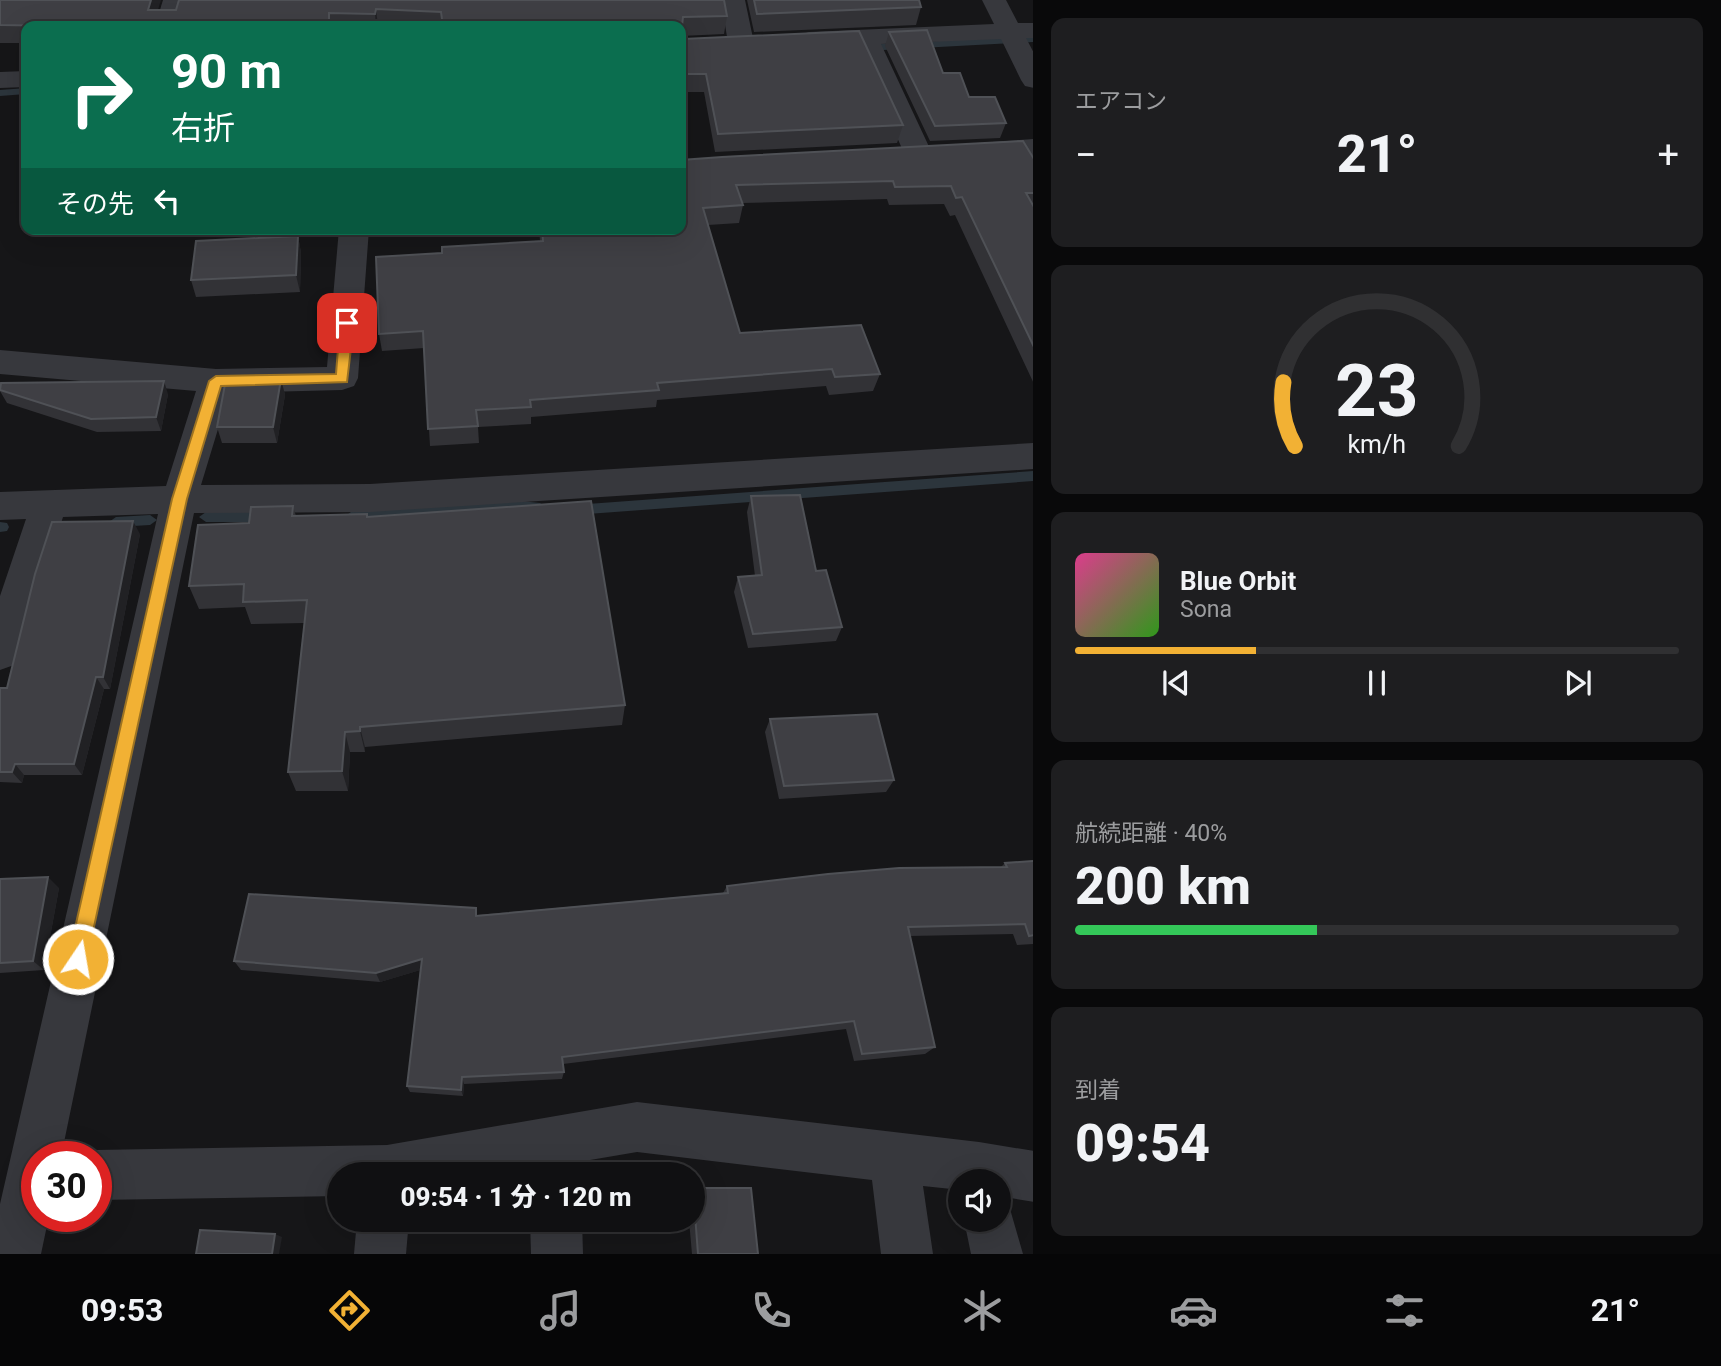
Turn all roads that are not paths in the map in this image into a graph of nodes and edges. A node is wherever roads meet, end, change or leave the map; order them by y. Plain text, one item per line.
1 (175, 0) edge
2 (733, 0) edge
3 (994, 0) edge
4 (169, 21) edge
5 (1021, 30) edge
6 (865, 37) junction
7 (21, 79) edge
8 (0, 80) edge
9 (1033, 80) edge
10 (1033, 147) edge
11 (918, 153) junction
12 (890, 154) edge
13 (354, 235) edge
14 (0, 362) edge
15 (216, 381) junction
16 (1033, 456) edge
17 (179, 499) junction
18 (49, 504) junction
19 (0, 506) edge
20 (0, 653) edge
21 (30, 1141) edge
22 (894, 1157) junction
23 (556, 1158) edge
24 (508, 1162) edge
25 (955, 1169) edge
26 (327, 1173) edge
27 (112, 1175) edge
28 (1011, 1176) edge
29 (1033, 1177) edge
30 (21, 1186) edge
31 (382, 1232) edge
32 (556, 1232) edge
33 (992, 1232) edge
34 (15, 1254) edge
35 (380, 1254) edge
36 (557, 1254) edge
37 (907, 1254) edge
38 (996, 1254) edge

1 - 4 street
2 - 6 street
3 - 5 street
5 - 6 street
5 - 9 street
6 - 11 street
7 - 8 street
10 - 11 street
11 - 12 street
13 - 15 street
14 - 15 street
15 - 17 street
16 - 17 street
17 - 18 street
17 - 21 street
18 - 19 street
18 - 20 street
22 - 23 street
22 - 25 street
22 - 37 street
23 - 24 street
26 - 27 street
28 - 29 street
30 - 34 street
31 - 35 street
32 - 36 street
33 - 38 street

